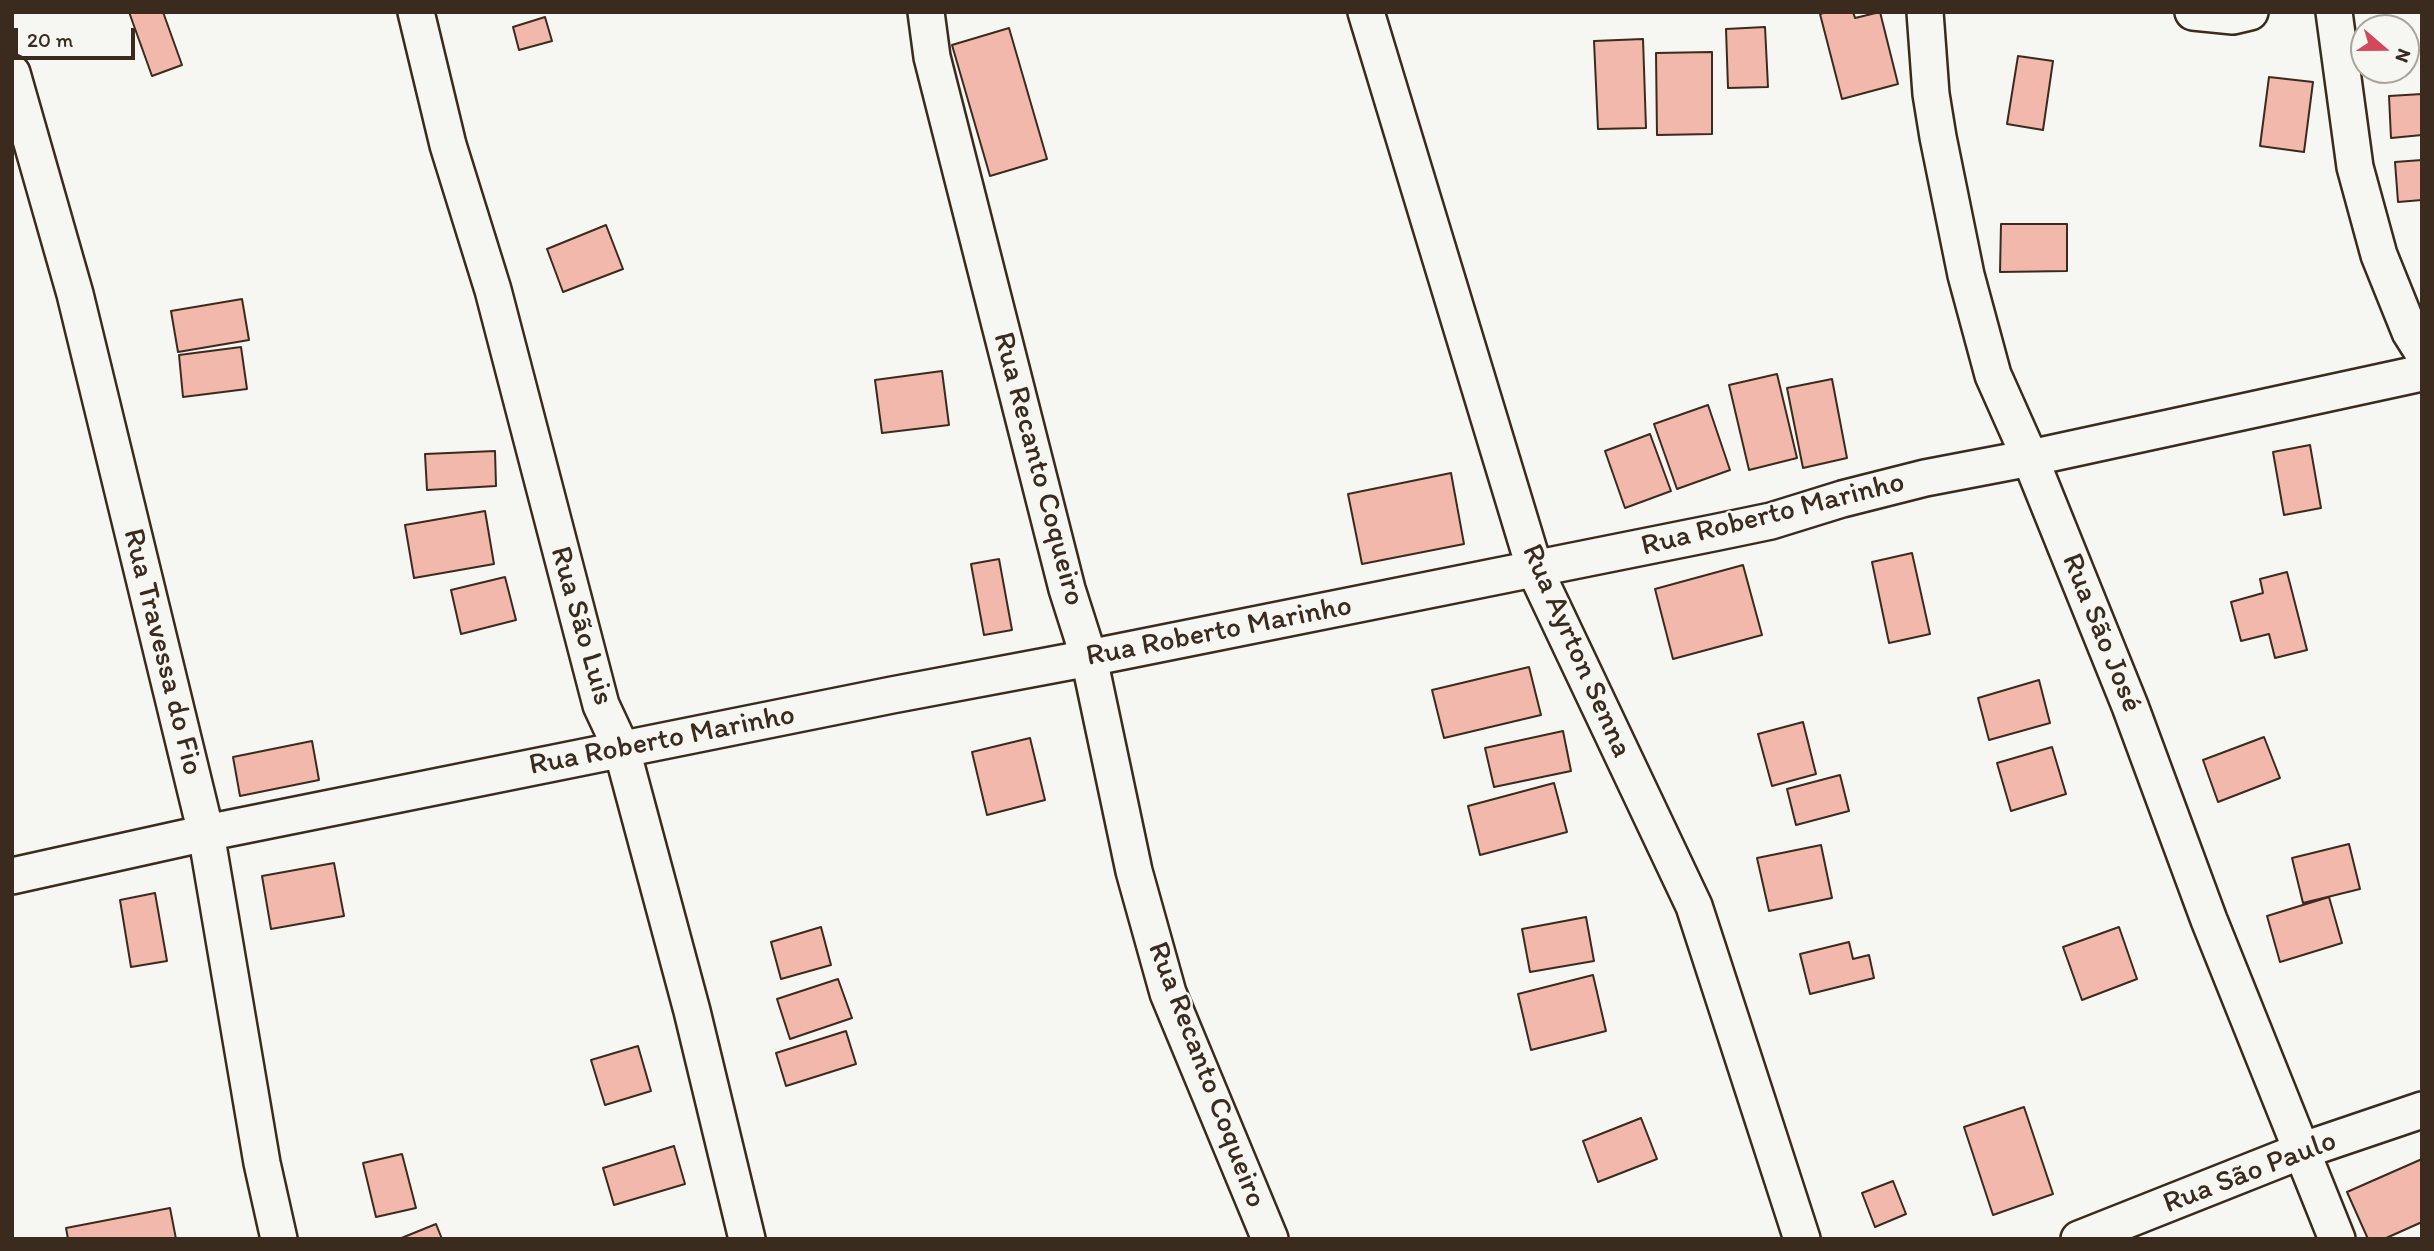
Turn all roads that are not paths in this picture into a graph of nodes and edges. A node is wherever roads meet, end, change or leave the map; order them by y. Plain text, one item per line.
1 (416, 12) edge
2 (926, 12) edge
3 (1366, 12) edge
4 (1925, 12) edge
5 (2193, 12) edge
6 (2250, 12) edge
7 (2334, 12) edge
8 (12, 73) edge
9 (2422, 351) edge
10 (2422, 373) edge
11 (2030, 458) junction
12 (1535, 570) junction
13 (1089, 658) junction
14 (622, 750) junction
15 (206, 833) junction
16 (12, 876) edge
17 (2422, 1110) edge
18 (2301, 1151) junction
19 (279, 1239) edge
20 (747, 1239) edge
21 (1270, 1239) edge
22 (1802, 1239) edge
23 (2079, 1239) edge
24 (2337, 1239) edge

1 - 14 street, Rua São Luis
2 - 13 street, Rua Recanto Coqueiro
3 - 12 street, Rua Ayrton Senna
4 - 11 street, Rua São José
5 - 6 street
7 - 9 street
8 - 15 street, Rua Travessa do Fio
10 - 11 street, Rua Roberto Marinho
11 - 12 street, Rua Roberto Marinho
11 - 18 street, Rua São José
12 - 13 street, Rua Roberto Marinho
12 - 22 street, Rua Ayrton Senna
13 - 14 street, Rua Roberto Marinho
13 - 21 street, Rua Recanto Coqueiro
14 - 15 street, Rua Roberto Marinho
14 - 20 street, Rua São Luis
15 - 16 street, Rua Roberto Marinho
15 - 19 street, Rua Travessa do Fio
17 - 18 street, Rua São Paulo
18 - 23 street, Rua São Paulo
18 - 24 street, Rua São José

